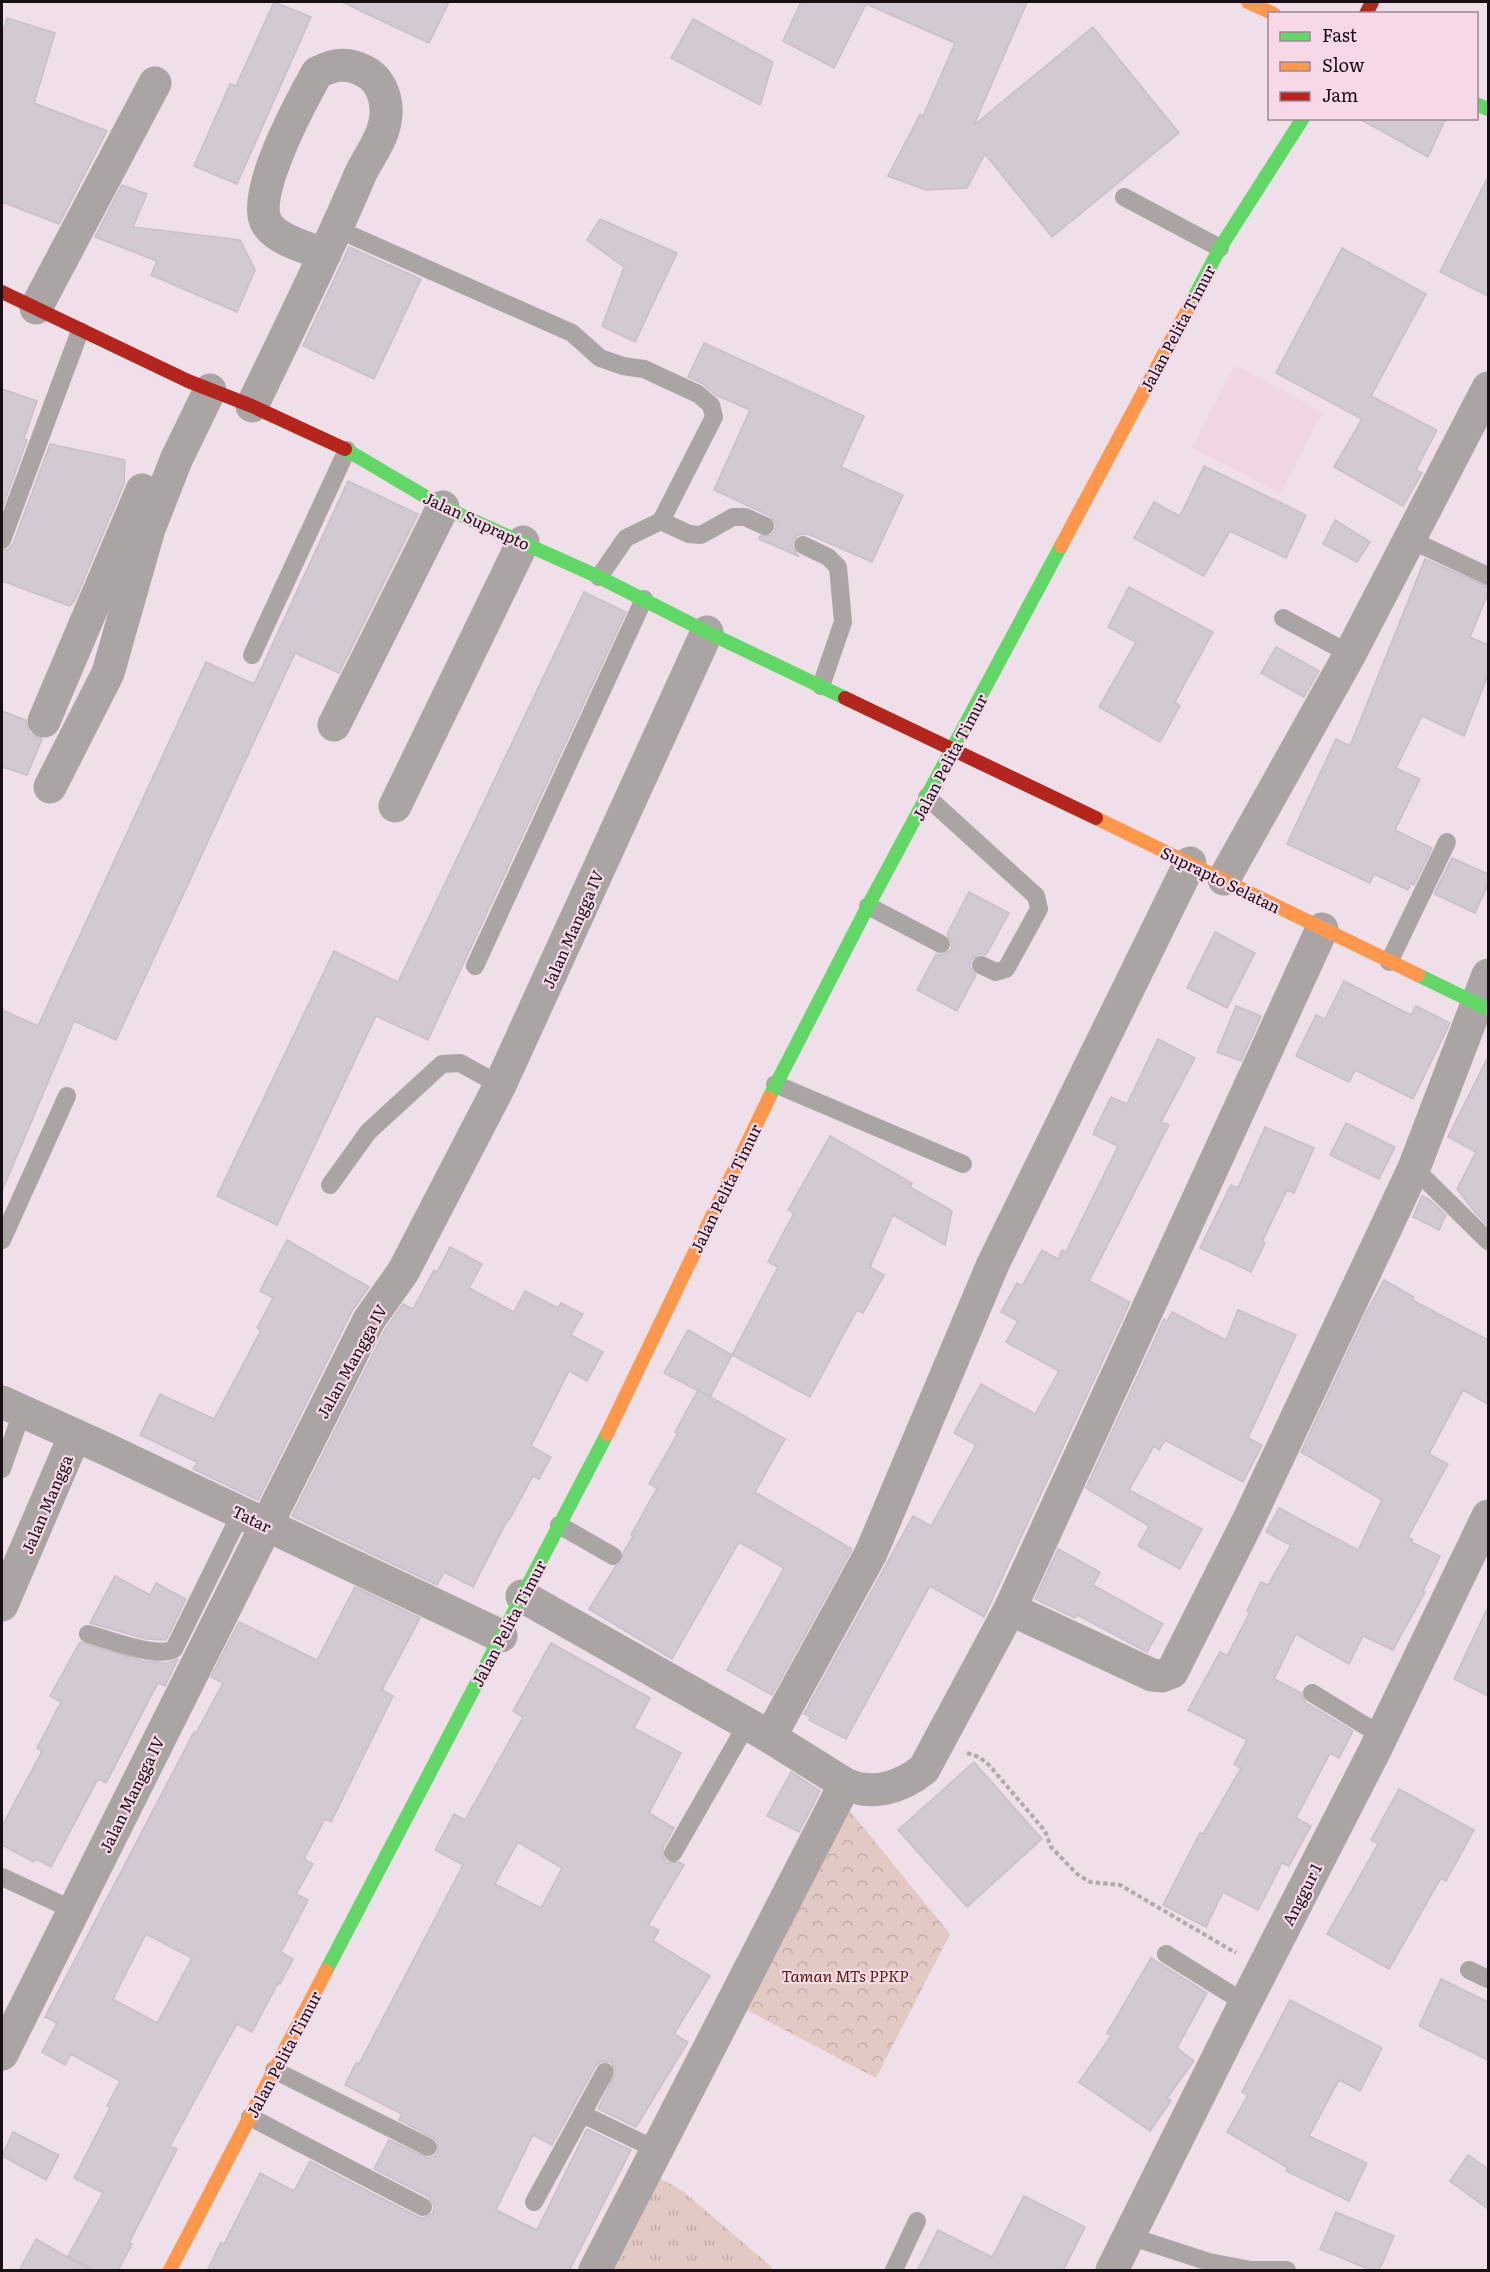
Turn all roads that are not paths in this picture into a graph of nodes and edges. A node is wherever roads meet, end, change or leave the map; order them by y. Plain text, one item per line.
1 (1248, 2) edge
2 (1270, 12) edge
3 (155, 83) dead end
4 (1302, 120) edge
5 (1124, 197) dead end
6 (331, 242) junction
7 (1220, 248) junction
8 (2, 292) edge
9 (36, 308) junction
10 (80, 331) junction
11 (199, 385) junction
12 (1488, 388) edge
13 (252, 406) junction
14 (347, 450) junction
15 (443, 507) junction
16 (661, 521) junction
17 (765, 526) dead end
18 (2, 540) edge
19 (1411, 540) junction
20 (523, 542) junction
21 (803, 545) dead end
22 (1488, 576) edge
23 (599, 577) junction
24 (644, 599) junction
25 (1283, 618) dead end
26 (707, 632) junction
27 (1350, 654) junction
28 (252, 655) dead end
29 (821, 686) junction
30 (44, 721) dead end
31 (334, 725) dead end
32 (953, 750) junction
33 (50, 788) dead end
34 (927, 797) junction
35 (394, 806) dead end
36 (1447, 842) dead end
37 (1190, 863) junction
38 (1224, 879) junction
39 (868, 906) junction
40 (1322, 929) junction
41 (941, 945) dead end
42 (1389, 962) junction
43 (981, 965) dead end
44 (475, 966) dead end
45 (1484, 996) edge
46 (775, 1084) junction
47 (500, 1085) junction
48 (67, 1096) dead end
49 (963, 1164) dead end
50 (1414, 1168) junction
51 (330, 1185) dead end
52 (2, 1240) edge
53 (1488, 1241) edge
54 (12, 1407) edge
55 (75, 1435) junction
56 (2, 1469) edge
57 (1488, 1516) edge
58 (253, 1519) junction
59 (559, 1525) junction
60 (613, 1556) dead end
61 (522, 1596) junction
62 (2, 1605) edge
63 (1010, 1609) junction
64 (88, 1634) dead end
65 (501, 1636) junction
66 (1312, 1693) dead end
67 (758, 1730) junction
68 (1382, 1736) junction
69 (844, 1784) junction
70 (673, 1853) dead end
71 (2, 1877) edge
72 (73, 1910) junction
73 (1166, 1954) dead end
74 (1469, 1970) dead end
75 (1488, 1980) edge
76 (1245, 2002) junction
77 (2, 2054) edge
78 (274, 2070) junction
79 (605, 2072) dead end
80 (582, 2114) junction
81 (250, 2117) junction
82 (428, 2147) dead end
83 (657, 2150) junction
84 (534, 2202) dead end
85 (423, 2207) dead end
86 (917, 2221) dead end
87 (1129, 2236) junction
88 (170, 2271) edge
89 (595, 2271) edge
90 (894, 2271) edge
91 (1112, 2271) edge
92 (1287, 2271) edge

1 - 2 street
3 - 9 street
4 - 7 street, Jalan Pelita Timur
5 - 7 lane
6 - 6 street
6 - 13 street
6 - 16 lane
7 - 32 street, Jalan Pelita Timur
8 - 9 street, Jalan Suprapto
9 - 10 street, Jalan Suprapto
10 - 11 street, Jalan Suprapto
10 - 18 lane
11 - 13 street, Jalan Suprapto
11 - 30 street
11 - 33 street
12 - 19 street
13 - 14 street, Jalan Suprapto
14 - 15 street, Jalan Suprapto
14 - 28 lane
15 - 20 street, Jalan Suprapto
15 - 31 street
16 - 17 lane
16 - 23 lane
19 - 22 lane
19 - 27 street
20 - 23 street, Jalan Suprapto
20 - 35 street
21 - 29 lane
23 - 24 street, Jalan Suprapto
24 - 26 street, Jalan Suprapto
24 - 44 lane
25 - 27 lane
26 - 29 street, Jalan Suprapto
26 - 47 street, Jalan Mangga IV
27 - 38 street
29 - 32 street, Jalan Suprapto
32 - 34 street, Jalan Pelita Timur
32 - 37 street, Suprapto Selatan
34 - 39 street, Jalan Pelita Timur
34 - 43 lane
36 - 42 lane
37 - 38 street, Suprapto Selatan
37 - 67 street
38 - 40 street, Suprapto Selatan
39 - 41 lane
39 - 46 street, Jalan Pelita Timur
40 - 42 street, Suprapto Selatan
40 - 63 street
42 - 45 street, Suprapto Selatan
45 - 50 street
46 - 49 lane
46 - 59 street, Jalan Pelita Timur
47 - 51 lane
47 - 58 street, Jalan Mangga IV
48 - 52 lane
50 - 53 lane
50 - 63 street
54 - 55 street, Tatar
54 - 56 lane
55 - 58 street, Tatar
55 - 62 street, Jalan Mangga
57 - 68 street, Anggur 1
58 - 64 lane
58 - 65 street, Tatar
58 - 72 street, Jalan Mangga IV
59 - 60 lane
59 - 61 street, Jalan Pelita Timur
61 - 65 street, Jalan Pelita Timur
61 - 67 street
63 - 69 street
65 - 78 street, Jalan Pelita Timur
66 - 68 lane
67 - 69 street
67 - 70 lane
68 - 76 street, Anggur 1
69 - 83 street
71 - 72 lane
72 - 77 street, Jalan Mangga IV
73 - 76 lane
74 - 75 lane
76 - 87 street, Anggur 1
78 - 81 street, Jalan Pelita Timur
78 - 82 lane
79 - 80 lane
80 - 83 lane
80 - 84 lane
81 - 85 lane
81 - 88 street, Jalan Pelita Timur
83 - 89 street
86 - 90 lane
87 - 91 street, Anggur 1
87 - 92 lane

